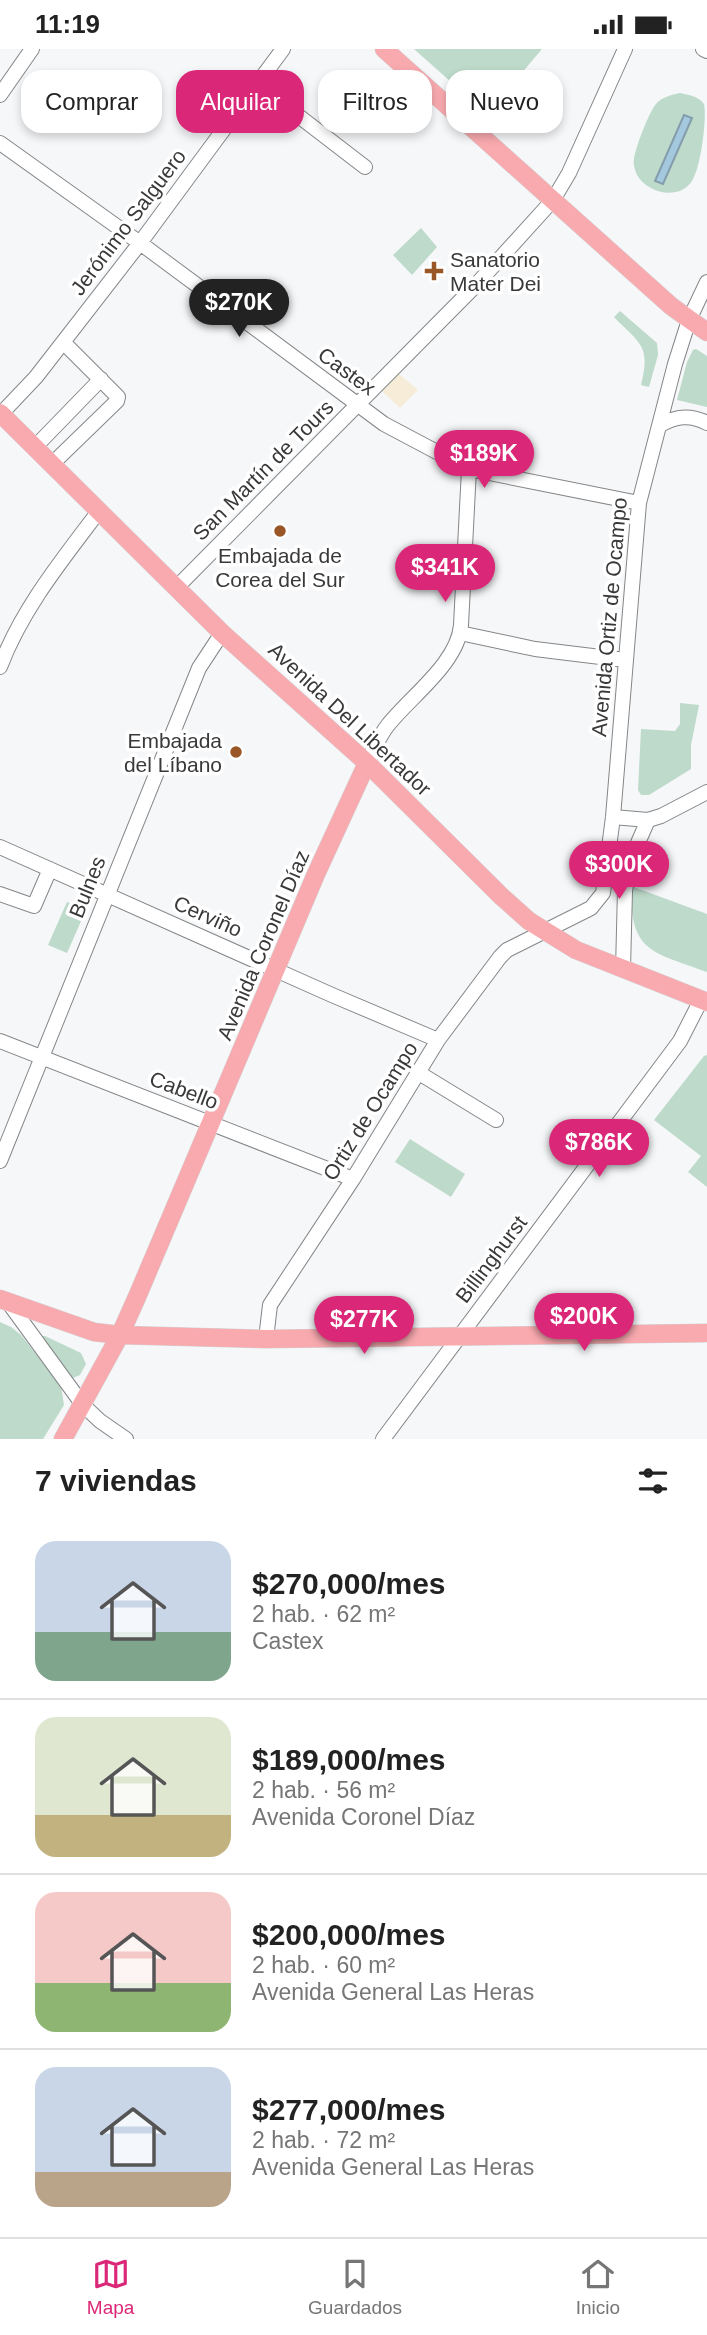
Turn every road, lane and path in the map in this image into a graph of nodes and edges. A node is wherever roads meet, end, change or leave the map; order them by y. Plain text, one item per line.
1 (32, 49) edge
2 (283, 49) edge
3 (384, 49) edge
4 (625, 49) edge
5 (267, 70) edge
6 (0, 95) edge
7 (304, 120) edge
8 (221, 133) edge
9 (0, 143) edge
10 (365, 167) dead end
11 (553, 200) junction
12 (140, 243) junction
13 (706, 286) edge
14 (690, 320) junction
15 (707, 333) edge
16 (63, 342) junction
17 (102, 379) junction
18 (358, 406) junction
19 (0, 414) edge
20 (707, 423) edge
21 (659, 426) junction
22 (35, 447) junction
23 (52, 464) junction
24 (469, 469) junction
25 (639, 503) junction
26 (99, 511) junction
27 (177, 587) junction
28 (222, 633) junction
29 (460, 633) junction
30 (625, 660) junction
31 (0, 667) edge
32 (367, 763) junction
33 (707, 792) edge
34 (613, 817) junction
35 (648, 820) junction
36 (0, 847) edge
37 (50, 869) junction
38 (0, 894) edge
39 (107, 894) junction
40 (544, 931) junction
41 (276, 969) junction
42 (623, 969) junction
43 (704, 1001) edge
44 (439, 1039) junction
45 (0, 1041) edge
46 (42, 1057) junction
47 (419, 1073) junction
48 (496, 1120) dead end
49 (212, 1123) junction
50 (0, 1161) edge
51 (353, 1179) junction
52 (4, 1300) edge
53 (707, 1333) edge
54 (120, 1335) junction
55 (461, 1335) junction
56 (266, 1339) junction
57 (83, 1405) junction
58 (63, 1439) edge
59 (125, 1439) edge
60 (383, 1439) edge

1 - 6 street
2 - 5 street, Jerónimo Salguero
3 - 11 main road
4 - 11 street, San Martín de Tours
7 - 10 street
8 - 12 street, Jerónimo Salguero
9 - 12 street, Castex
11 - 14 main road
11 - 18 street, San Martín de Tours
12 - 16 street, Jerónimo Salguero
12 - 18 street, Castex
13 - 14 street, Avenida Ortiz de Ocampo
14 - 15 main road
14 - 21 street, Avenida Ortiz de Ocampo
16 - 17 street
16 - 19 street, Jerónimo Salguero
17 - 22 street
17 - 23 street
18 - 24 street, Castex
18 - 27 street, San Martín de Tours
19 - 22 main road, Avenida Del Libertador
20 - 21 street
21 - 25 street, Avenida Ortiz de Ocampo
22 - 23 main road, Avenida Del Libertador
23 - 26 main road, Avenida Del Libertador
24 - 25 street, Castex
24 - 29 street, Avenida Coronel Díaz
25 - 30 street, Avenida Ortiz de Ocampo
26 - 27 main road, Avenida Del Libertador
26 - 31 street
27 - 28 main road, Avenida Del Libertador
28 - 32 main road, Avenida Del Libertador
28 - 39 street, Bulnes
29 - 30 street
29 - 32 street, Avenida Coronel Díaz
30 - 34 street, Avenida Ortiz de Ocampo
32 - 40 main road, Avenida Del Libertador
32 - 41 main road, Avenida Coronel Díaz
33 - 35 street
34 - 35 street
34 - 40 street, Avenida Ortiz de Ocampo
35 - 42 street
36 - 37 street, Cerviño
37 - 38 street
37 - 39 street, Cerviño
39 - 41 street, Cerviño
39 - 46 street, Bulnes
40 - 42 main road, Avenida Del Libertador
40 - 44 street, Ortiz de Ocampo
41 - 44 street, Cerviño
41 - 49 main road, Avenida Coronel Díaz
42 - 43 main road, Avenida Del Libertador
43 - 55 street, Billinghurst
44 - 47 street, Ortiz de Ocampo
45 - 46 street, Cabello
46 - 49 street, Cabello
46 - 50 street, Bulnes
47 - 48 street
47 - 51 street, Ortiz de Ocampo
49 - 51 street, Cabello
49 - 54 main road, Avenida Coronel Díaz
51 - 56 street, Ortiz de Ocampo
52 - 54 main road
52 - 57 street
53 - 55 main road
54 - 56 main road
54 - 57 main road, Avenida Coronel Díaz
55 - 56 main road
55 - 60 street, Billinghurst
57 - 58 main road, Avenida Coronel Díaz
57 - 59 street

